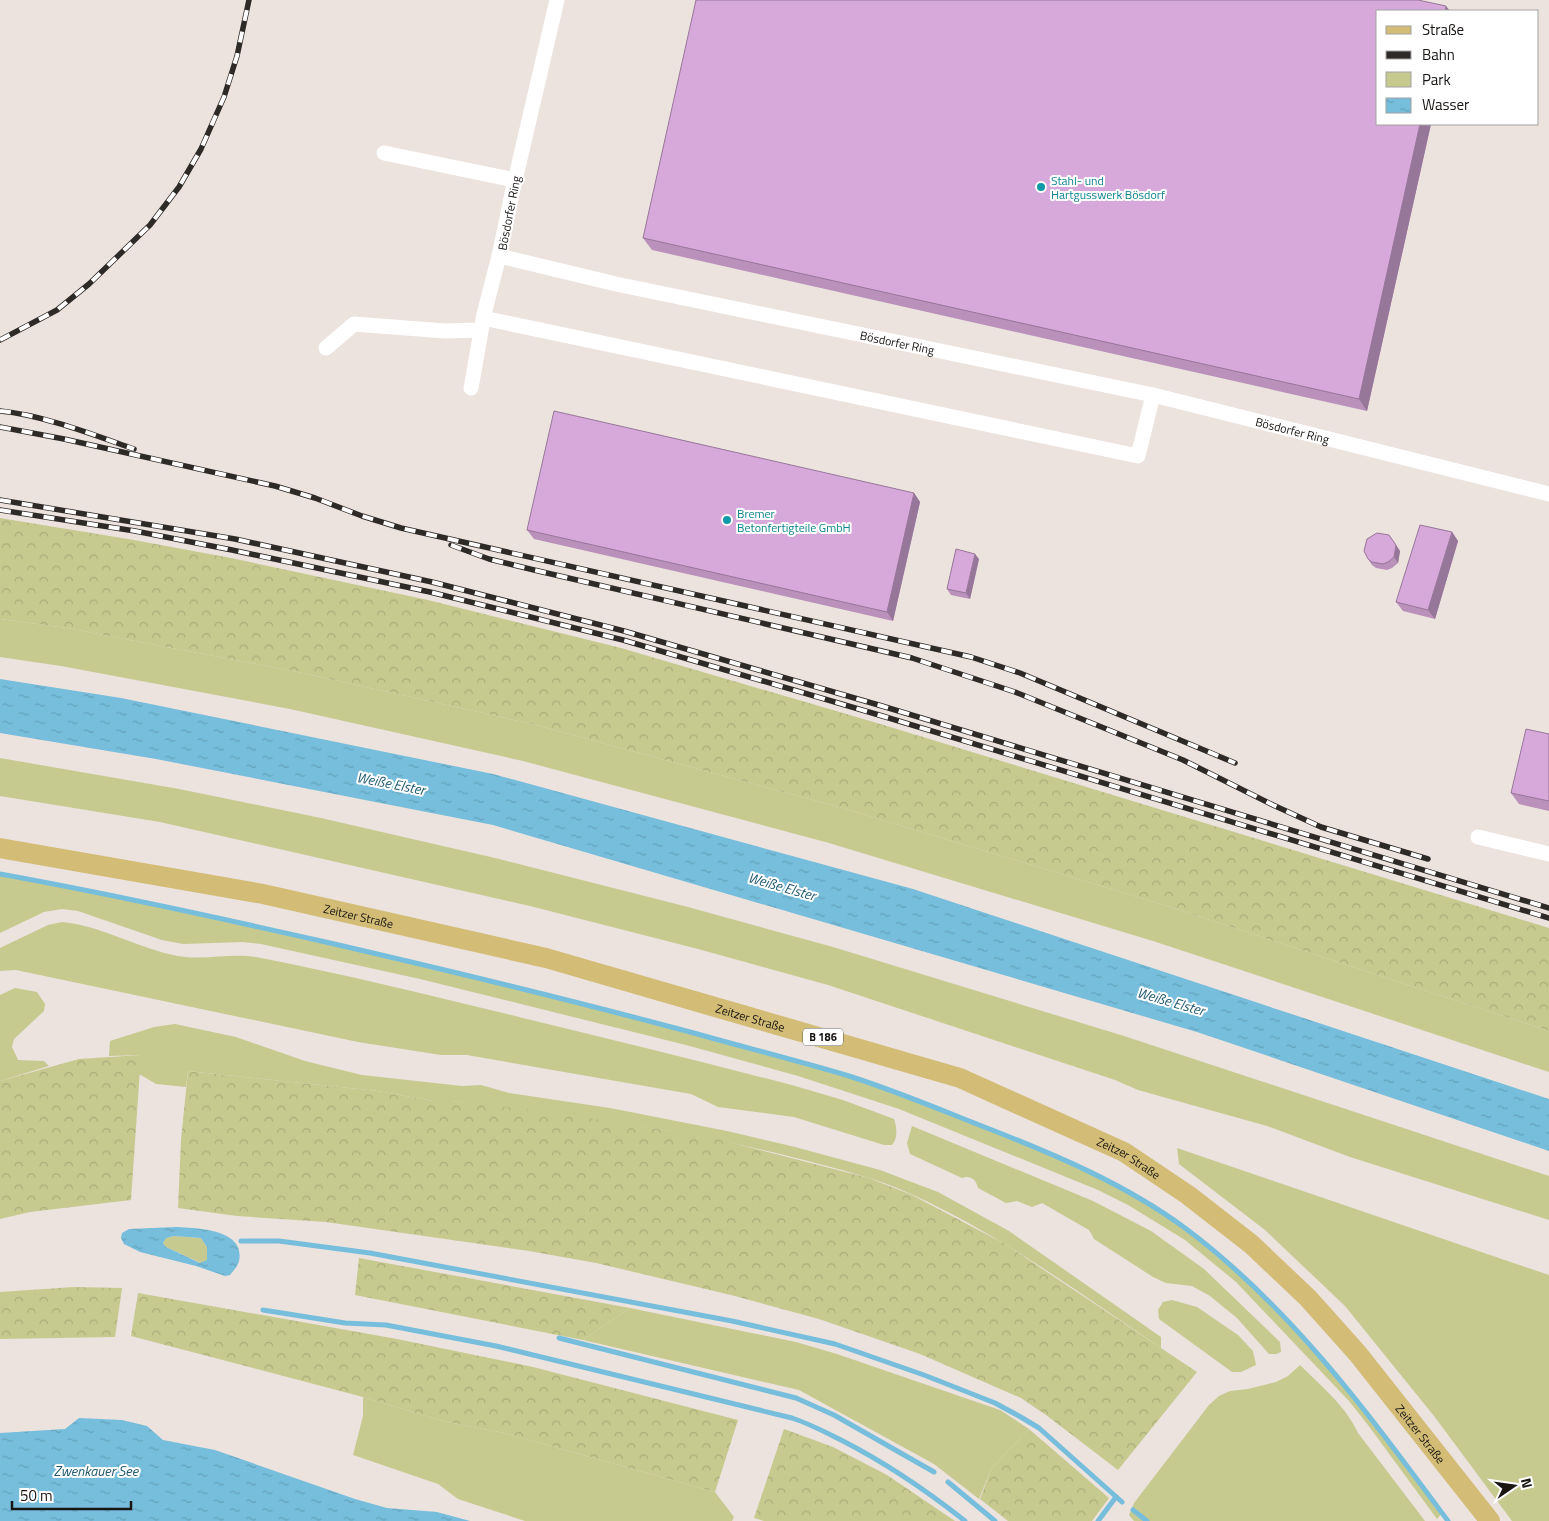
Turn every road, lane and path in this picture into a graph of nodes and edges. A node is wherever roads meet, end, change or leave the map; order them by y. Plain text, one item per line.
1 (557, 0) edge
2 (384, 153) dead end
3 (515, 180) junction
4 (499, 256) junction
5 (482, 324) junction
6 (326, 348) dead end
7 (471, 388) dead end
8 (1153, 395) junction
9 (1549, 494) edge
10 (1478, 837) dead end
11 (0, 848) edge
12 (1549, 854) edge
13 (1490, 1521) edge

1 - 3 street, Bösdorfer Ring
2 - 3 street
3 - 4 street, Bösdorfer Ring
4 - 5 street
4 - 8 street, Bösdorfer Ring
5 - 6 street
5 - 7 street
5 - 8 street
8 - 9 street, Bösdorfer Ring
10 - 12 street
11 - 13 main road, Zeitzer Straße / B 186

